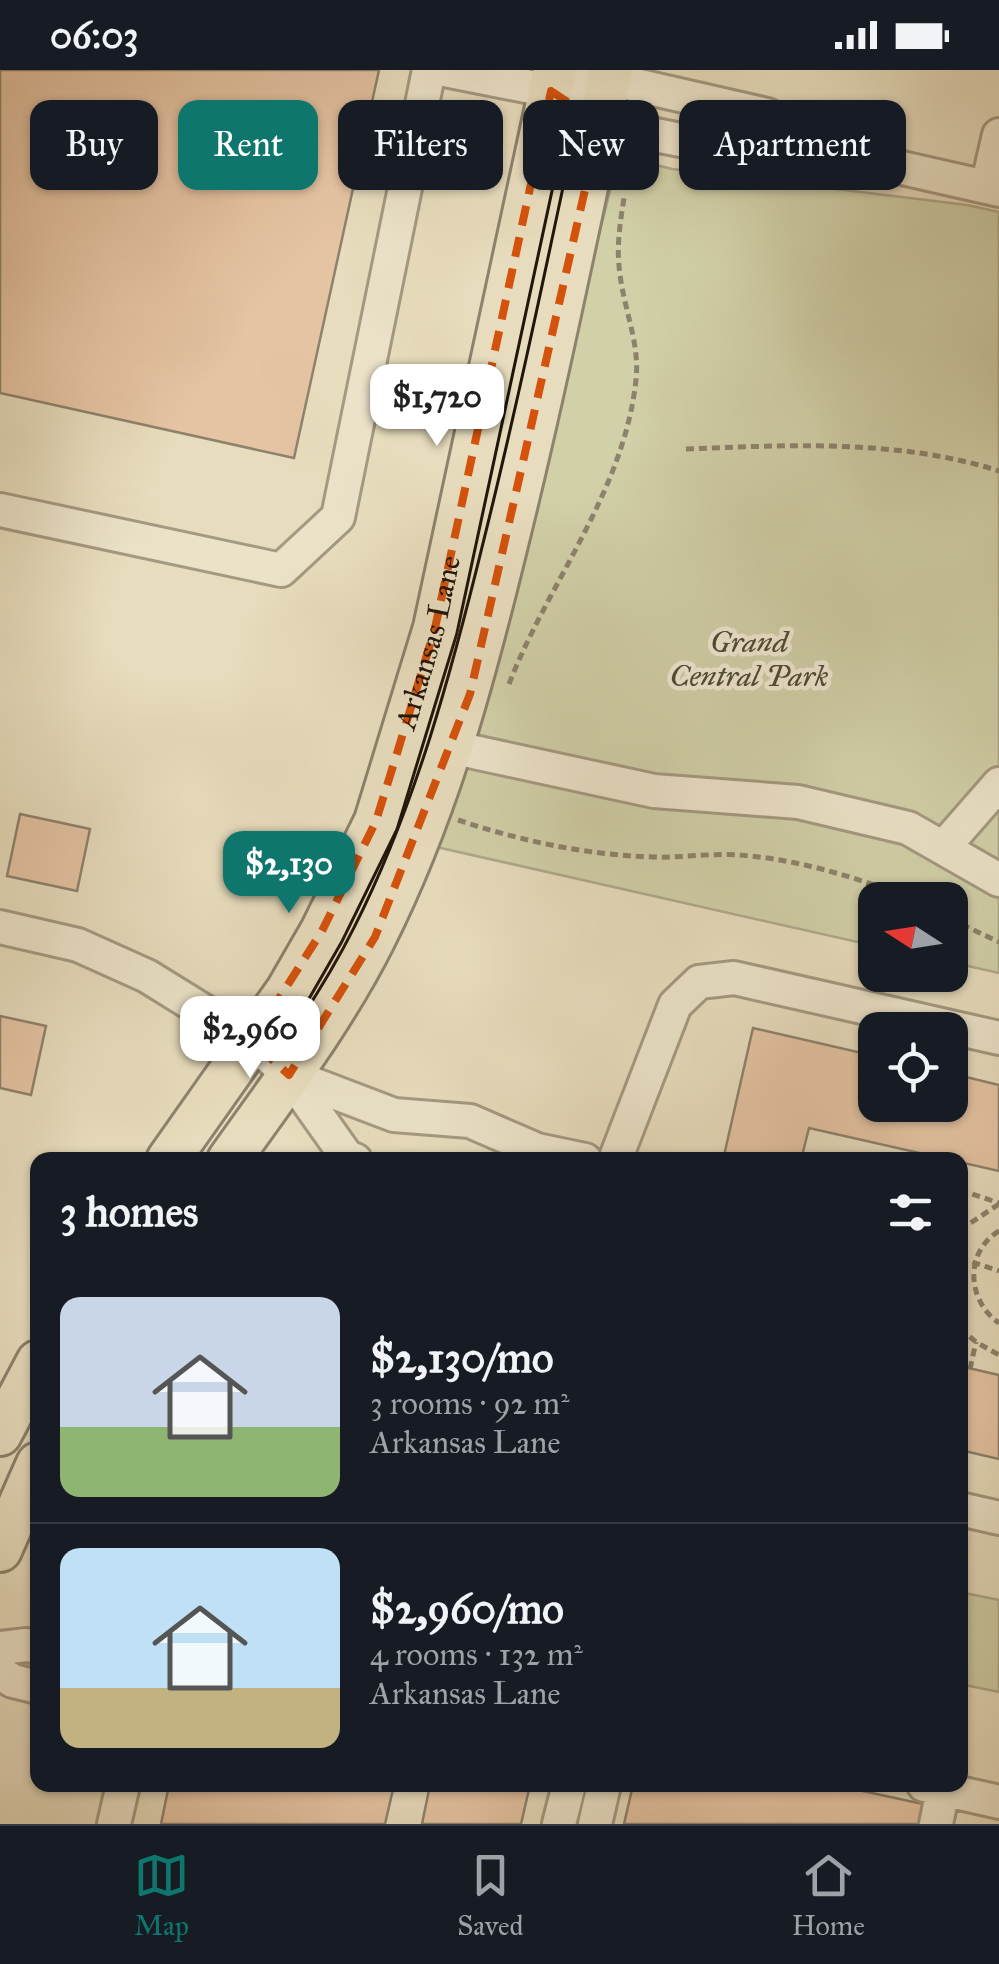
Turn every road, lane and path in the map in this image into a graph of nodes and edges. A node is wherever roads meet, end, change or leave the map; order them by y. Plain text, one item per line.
1 (429, 70) edge
2 (444, 70) edge
3 (610, 74) edge
4 (553, 80) edge
5 (574, 100) edge
6 (605, 100) edge
7 (710, 100) edge
8 (999, 136) edge
9 (906, 169) edge
10 (993, 188) edge
11 (585, 190) edge
12 (624, 198) dead end
13 (686, 448) dead end
14 (999, 470) edge
15 (0, 510) edge
16 (509, 684) dead end
17 (451, 748) junction
18 (999, 784) edge
19 (464, 804) dead end
20 (943, 848) junction
21 (999, 880) edge
22 (863, 882) edge
23 (0, 927) edge
24 (968, 927) edge
25 (999, 942) edge
26 (999, 1038) edge
27 (252, 1041) junction
28 (289, 1075) junction
29 (174, 1152) edge
30 (235, 1152) edge
31 (343, 1152) edge
32 (547, 1152) edge
33 (618, 1152) edge
34 (968, 1193) edge
35 (999, 1204) edge
36 (968, 1225) edge
37 (999, 1231) edge
38 (968, 1261) edge
39 (974, 1263) junction
40 (999, 1270) edge
41 (999, 1323) edge
42 (968, 1335) edge
43 (976, 1342) junction
44 (999, 1355) edge
45 (970, 1369) dead end
46 (30, 1376) edge
47 (0, 1434) edge
48 (30, 1482) edge
49 (968, 1511) edge
50 (999, 1518) edge
51 (0, 1550) edge
52 (30, 1646) edge
53 (0, 1648) edge
54 (0, 1673) edge
55 (30, 1685) edge
56 (121, 1792) edge
57 (566, 1792) edge
58 (602, 1792) edge
59 (934, 1792) edge
60 (953, 1792) edge
61 (999, 1802) edge
62 (114, 1824) edge
63 (559, 1824) edge
64 (595, 1824) edge
65 (936, 1824) edge

1 - 15 street
2 - 4 street
3 - 4 street
3 - 6 main road, Arkansas Lane
3 - 7 street
4 - 5 street
4 - 27 main road, Arkansas Lane
8 - 10 street
9 - 10 street
11 - 17 main road, Arkansas Lane
12 - 16 path
13 - 14 path
17 - 20 street
17 - 28 main road, Arkansas Lane
18 - 20 street
19 - 22 path
20 - 21 street
23 - 27 street
24 - 25 path
26 - 33 street
27 - 28 street
27 - 29 main road, Arkansas Lane
28 - 30 main road, Arkansas Lane
28 - 31 street
28 - 32 street
34 - 35 path
35 - 36 path
37 - 39 path
38 - 39 path
39 - 40 path
39 - 41 path
42 - 43 path
43 - 44 path
43 - 45 path
46 - 47 main road
48 - 51 main road
49 - 50 street
52 - 53 street
54 - 55 street
56 - 62 street
57 - 63 street
58 - 64 street
59 - 65 street
60 - 61 street

